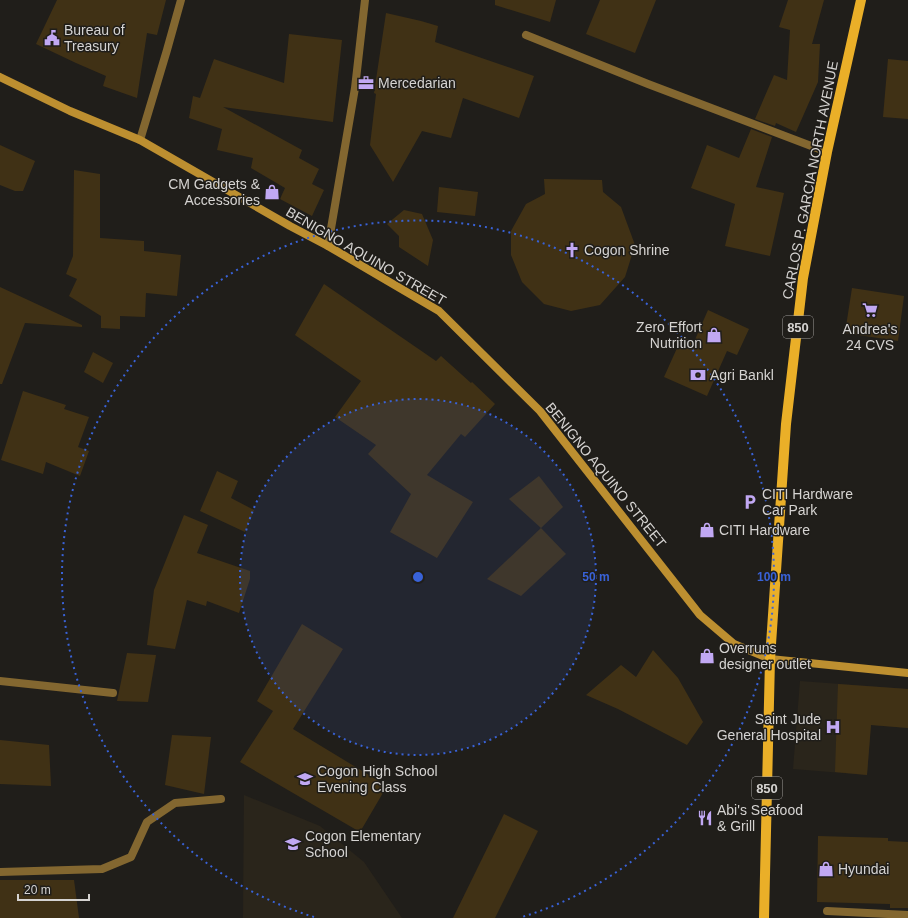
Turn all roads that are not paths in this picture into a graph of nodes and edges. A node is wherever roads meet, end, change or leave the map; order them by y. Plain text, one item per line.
1 (180, 0) edge
2 (365, 0) edge
3 (861, 0) edge
4 (526, 35) dead end
5 (0, 77) edge
6 (140, 140) junction
7 (827, 152) junction
8 (328, 246) junction
9 (770, 659) junction
10 (908, 673) edge
11 (0, 681) edge
12 (112, 693) dead end
13 (221, 799) dead end
14 (0, 872) edge
15 (827, 911) dead end
16 (908, 915) edge
17 (764, 918) edge

1 - 6 street
2 - 8 street
3 - 7 main road, CARLOS P. GARCIA NORTH AVENUE / 850
4 - 7 street
5 - 6 main road, BENIGNO AQUINO STREET
6 - 8 main road, BENIGNO AQUINO STREET
7 - 9 main road, CARLOS P. GARCIA NORTH AVENUE / 850
8 - 9 main road, BENIGNO AQUINO STREET
9 - 10 main road, BENIGNO AQUINO STREET
9 - 17 main road, CARLOS P. GARCIA NORTH AVENUE / 850
11 - 12 street
13 - 14 street
15 - 16 street

